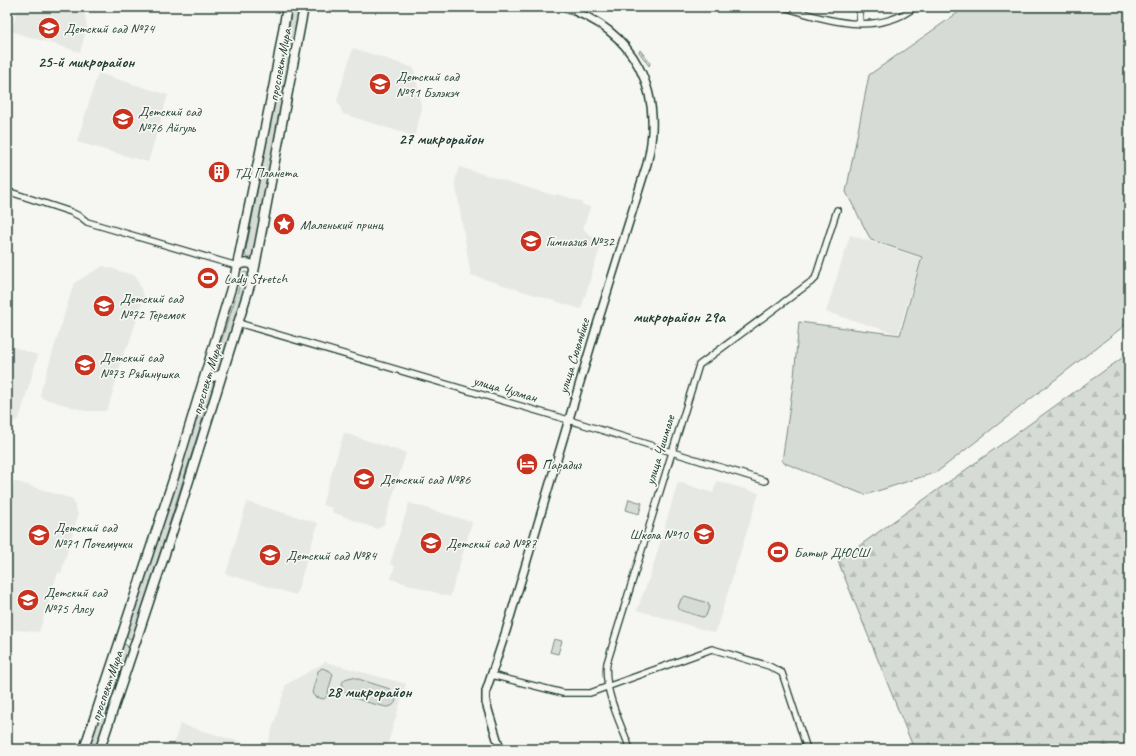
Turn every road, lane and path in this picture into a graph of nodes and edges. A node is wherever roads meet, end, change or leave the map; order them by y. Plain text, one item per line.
1 (287, 7) edge
2 (304, 7) edge
3 (563, 7) edge
4 (784, 7) edge
5 (859, 7) edge
6 (915, 7) edge
7 (860, 24) junction
8 (7, 191) edge
9 (837, 210) dead end
10 (237, 266) junction
11 (254, 272) junction
12 (238, 323) junction
13 (207, 368) junction
14 (222, 374) junction
15 (568, 420) junction
16 (671, 451) junction
17 (765, 481) dead end
18 (121, 640) junction
19 (135, 644) junction
20 (491, 675) junction
21 (608, 686) junction
22 (84, 749) edge
23 (100, 749) edge
24 (500, 749) edge
25 (630, 749) edge
26 (807, 749) edge

1 - 10 main road, проспект Мира
2 - 11 main road, проспект Мира
3 - 15 street, улица Сююмбике
4 - 7 street
5 - 7 street
6 - 7 street
8 - 10 street
9 - 16 street, улица Чишмале
10 - 11 main road
10 - 13 main road, проспект Мира
11 - 12 main road, проспект Мира
12 - 14 main road, проспект Мира
12 - 15 street, улица Чулман
13 - 14 main road
13 - 18 main road, проспект Мира
14 - 19 main road, проспект Мира
15 - 16 street, улица Чулман
15 - 20 street, улица Сююмбике
16 - 17 street, улица Чулман
16 - 21 street, улица Чишмале
18 - 19 main road
18 - 22 main road, проспект Мира
19 - 23 main road, проспект Мира
20 - 21 street
20 - 24 street, улица Сююмбике
21 - 25 street, улица Чишмале
21 - 26 street

